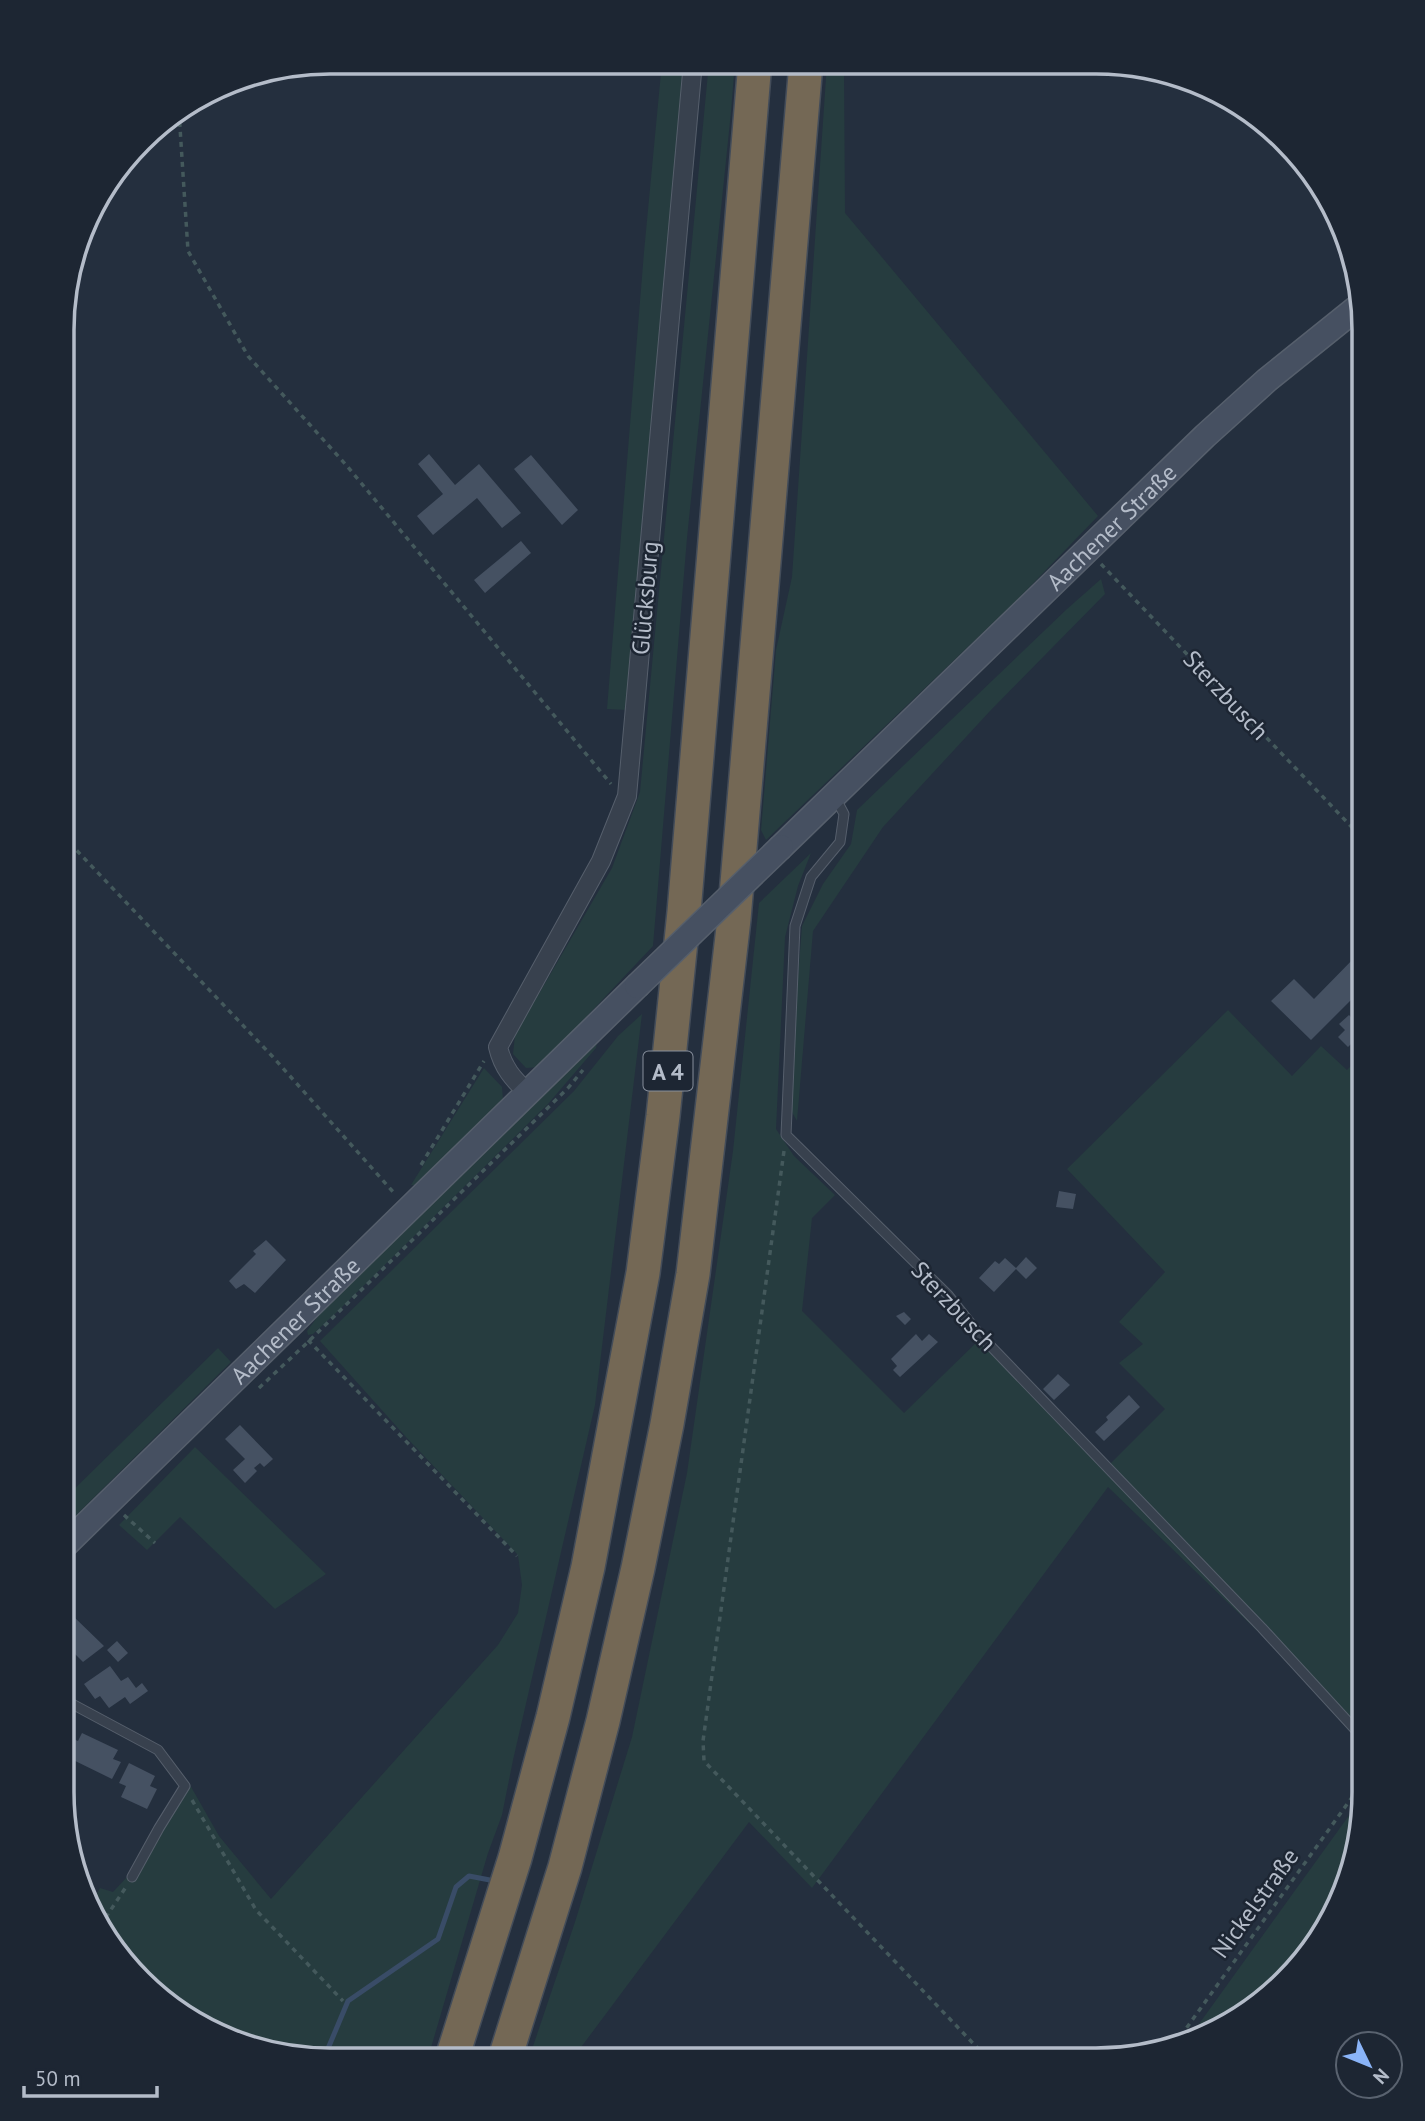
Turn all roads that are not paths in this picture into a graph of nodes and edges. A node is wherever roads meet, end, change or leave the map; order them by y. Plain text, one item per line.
1 (692, 74) edge
2 (754, 74) edge
3 (805, 74) edge
4 (1351, 312) edge
5 (835, 795) junction
6 (527, 1093) junction
7 (74, 1536) edge
8 (74, 1705) edge
9 (1352, 1726) edge
10 (132, 1877) road end
11 (455, 2048) edge
12 (508, 2048) edge

1 - 6 street, Glücksburg
2 - 11 highway, A 4
3 - 12 highway, A 4
4 - 5 main road, Aachener Straße
5 - 6 main road, Aachener Straße, bridge
5 - 9 lane, Sterzbusch
6 - 7 main road, Aachener Straße
8 - 10 lane

